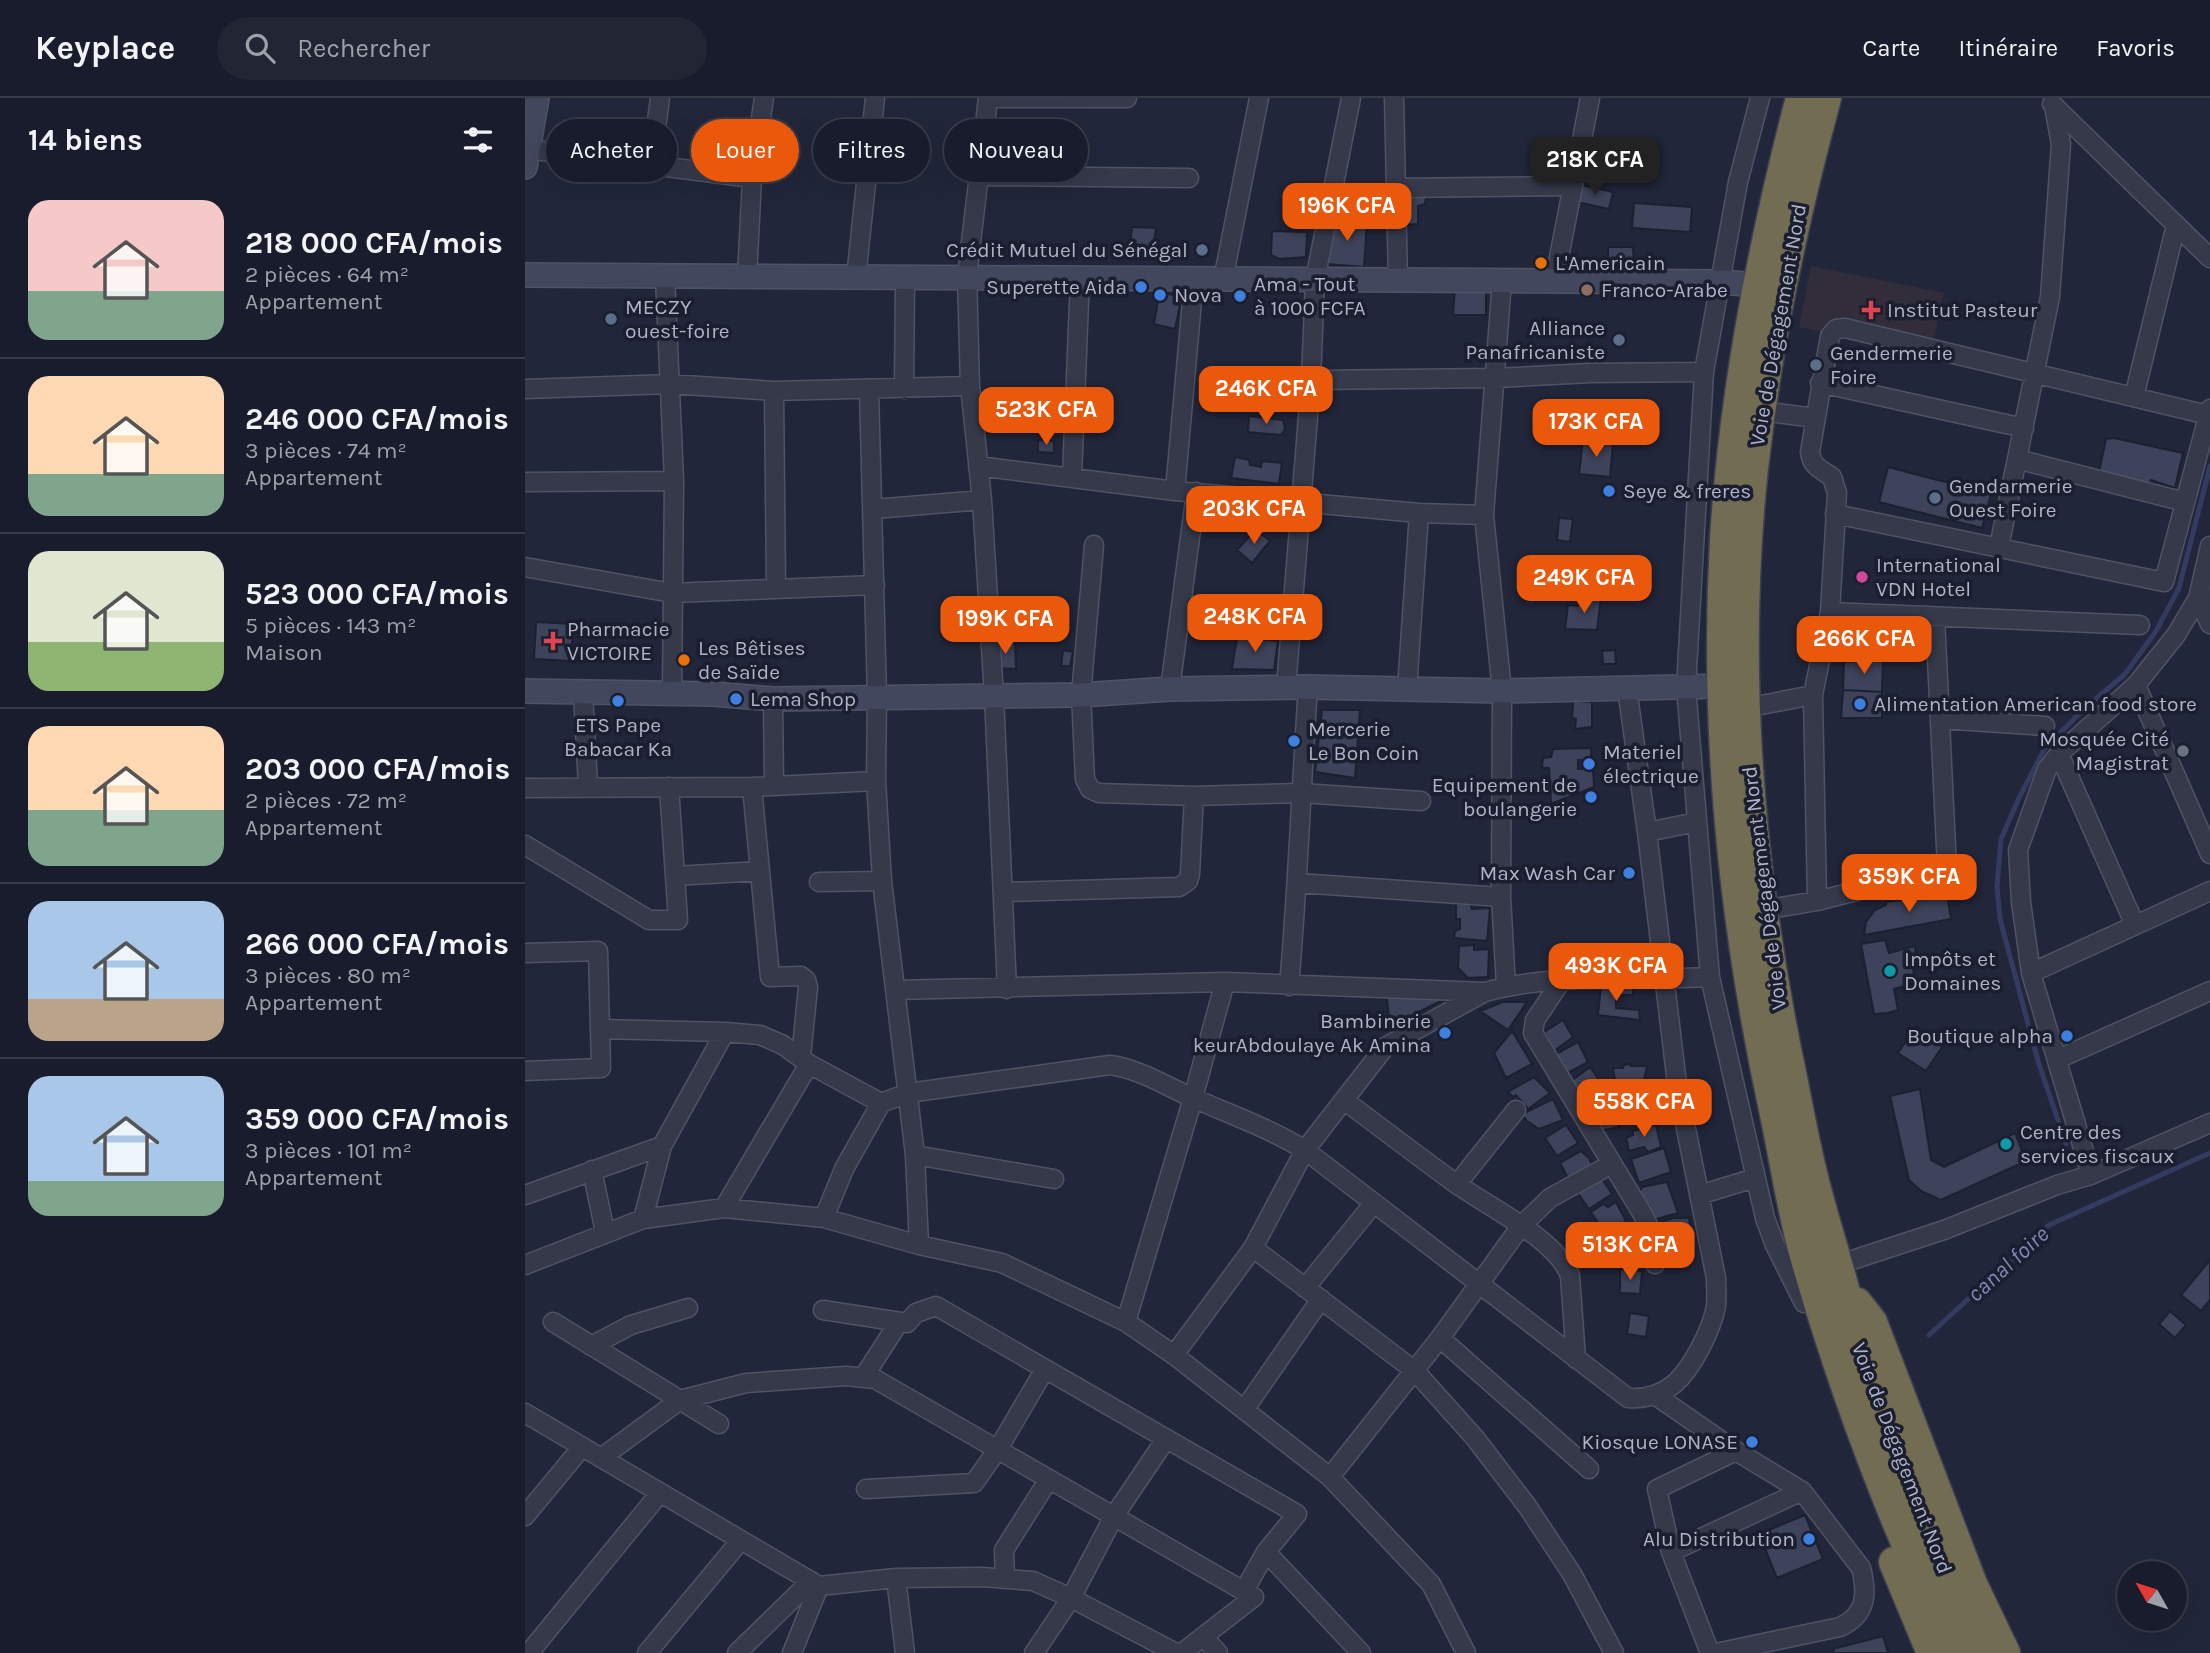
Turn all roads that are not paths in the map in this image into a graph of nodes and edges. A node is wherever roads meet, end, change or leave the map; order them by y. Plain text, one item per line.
1 (537, 98) edge
2 (660, 98) edge
3 (764, 98) edge
4 (875, 98) edge
5 (988, 98) edge
6 (1128, 98) edge
7 (1259, 98) edge
8 (1351, 98) edge
9 (1394, 98) edge
10 (1590, 98) edge
11 (1760, 98) edge
12 (1801, 98) edge
13 (1826, 98) edge
14 (2051, 102) edge
15 (657, 119) edge
16 (761, 119) edge
17 (986, 119) edge
18 (527, 158) edge
19 (546, 159) edge
20 (1088, 177) edge
21 (1189, 178) dead end
22 (752, 182) edge
23 (978, 182) edge
24 (1573, 186) junction
25 (1398, 188) junction
26 (2176, 225) junction
27 (2210, 258) edge
28 (525, 275) edge
29 (967, 276) junction
30 (665, 277) junction
31 (1080, 277) junction
32 (747, 278) junction
33 (856, 278) junction
34 (905, 278) junction
35 (1193, 279) junction
36 (1223, 280) junction
37 (1315, 280) junction
38 (1502, 281) junction
39 (1398, 282) junction
40 (1721, 282) junction
41 (1554, 283) junction
42 (1758, 285) junction
43 (1704, 372) junction
44 (2036, 372) junction
45 (1496, 378) junction
46 (1311, 380) junction
47 (1820, 383) junction
48 (670, 384) junction
49 (969, 386) junction
50 (525, 389) edge
51 (904, 389) junction
52 (869, 390) junction
53 (774, 391) junction
54 (2134, 397) junction
55 (1762, 411) junction
56 (2209, 412) edge
57 (1815, 418) junction
58 (2024, 428) junction
59 (2017, 459) junction
60 (978, 466) junction
61 (1072, 477) junction
62 (674, 481) junction
63 (525, 482) edge
64 (1175, 491) junction
65 (1196, 492) junction
66 (982, 500) junction
67 (1301, 501) junction
68 (2185, 502) junction
69 (874, 509) junction
70 (1419, 513) junction
71 (1485, 514) junction
72 (1835, 514) junction
73 (1094, 545) dead end
74 (2210, 546) edge
75 (1999, 547) junction
76 (525, 567) edge
77 (875, 585) junction
78 (776, 589) junction
79 (672, 593) junction
80 (2204, 597) edge
81 (1830, 612) junction
82 (1935, 617) junction
83 (2210, 624) edge
84 (2140, 625) dead end
85 (2136, 685) junction
86 (1724, 686) junction
87 (1686, 687) junction
88 (1297, 688) junction
89 (1627, 688) junction
90 (1170, 689) junction
91 (1407, 689) junction
92 (525, 691) edge
93 (1503, 691) junction
94 (583, 692) junction
95 (672, 693) junction
96 (1081, 695) junction
97 (1813, 695) junction
98 (994, 696) junction
99 (877, 697) junction
100 (773, 699) junction
101 (1745, 708) junction
102 (1941, 719) junction
103 (2045, 726) dead end
104 (2059, 754) junction
105 (876, 781) junction
106 (774, 785) junction
107 (588, 787) junction
108 (669, 787) junction
109 (753, 787) junction
110 (525, 788) edge
111 (1301, 793) junction
112 (1195, 796) junction
113 (1421, 801) dead end
114 (1697, 822) junction
115 (1647, 831) junction
116 (525, 845) edge
117 (2210, 854) edge
118 (760, 871) junction
119 (675, 876) junction
120 (881, 881) junction
121 (819, 883) dead end
122 (1298, 883) junction
123 (2210, 891) edge
124 (1003, 892) junction
125 (1501, 897) junction
126 (1817, 901) junction
127 (1762, 910) junction
128 (2135, 925) junction
129 (525, 953) edge
130 (2031, 973) junction
131 (1710, 977) junction
132 (1562, 980) junction
133 (1664, 980) junction
134 (1225, 982) junction
135 (1289, 986) junction
136 (1506, 986) junction
137 (1007, 989) junction
138 (895, 990) junction
139 (2210, 991) edge
140 (1485, 992) junction
141 (600, 1029) junction
142 (725, 1031) junction
143 (2058, 1059) junction
144 (805, 1061) junction
145 (525, 1071) edge
146 (908, 1093) junction
147 (1193, 1098) junction
148 (1344, 1100) junction
149 (881, 1103) junction
150 (1516, 1110) dead end
151 (2210, 1123) edge
152 (661, 1146) junction
153 (1305, 1150) junction
154 (915, 1154) junction
155 (1612, 1164) junction
156 (592, 1170) junction
157 (2091, 1175) junction
158 (1755, 1178) junction
159 (1054, 1180) dead end
160 (1457, 1184) junction
161 (525, 1195) edge
162 (1699, 1195) junction
163 (1374, 1203) junction
164 (724, 1208) junction
165 (824, 1218) junction
166 (643, 1219) junction
167 (1521, 1226) junction
168 (605, 1233) junction
169 (919, 1245) junction
170 (1253, 1248) junction
171 (1804, 1252) junction
172 (1655, 1264) dead end
173 (525, 1265) edge
174 (1840, 1275) junction
175 (1479, 1284) junction
176 (1305, 1288) junction
177 (1321, 1299) junction
178 (1804, 1303) junction
179 (688, 1308) dead end
180 (823, 1310) dead end
181 (552, 1322) dead end
182 (899, 1322) junction
183 (1126, 1322) junction
184 (1440, 1338) junction
185 (591, 1346) junction
186 (1174, 1356) junction
187 (1576, 1359) junction
188 (1045, 1369) junction
189 (1415, 1371) junction
190 (863, 1378) junction
191 (1655, 1395) junction
192 (680, 1399) junction
193 (1244, 1410) junction
194 (525, 1413) edge
195 (719, 1424) dead end
196 (1166, 1439) junction
197 (582, 1447) junction
198 (998, 1449) junction
199 (1736, 1451) junction
200 (1884, 1457) junction
201 (601, 1458) junction
202 (1588, 1469) dead end
203 (1330, 1477) junction
204 (1049, 1479) junction
205 (866, 1489) dead end
206 (1802, 1492) junction
207 (660, 1493) junction
208 (525, 1516) edge
209 (1114, 1516) junction
210 (741, 1540) junction
211 (1266, 1552) junction
212 (1671, 1552) junction
213 (896, 1578) junction
214 (1005, 1579) junction
215 (815, 1583) junction
216 (1244, 1591) junction
217 (1070, 1598) junction
218 (1203, 1637) junction
219 (529, 1651) edge
220 (907, 1652) edge
221 (647, 1653) edge
222 (737, 1653) edge
223 (792, 1653) edge
224 (1034, 1653) edge
225 (1179, 1653) edge
226 (1218, 1653) edge
227 (1361, 1653) edge
228 (1466, 1653) edge
229 (1614, 1653) edge
230 (1710, 1653) edge
231 (1717, 1653) edge
232 (1933, 1653) edge
233 (1956, 1653) edge
234 (1982, 1653) edge
235 (2005, 1653) edge

1 - 18 street
2 - 15 street
3 - 16 street
4 - 33 street
5 - 6 street
5 - 17 street
7 - 36 street
8 - 37 street
9 - 25 street
10 - 24 street
11 - 40 street
12 - 42 highway, Voie de Dégagement Nord
13 - 55 highway, Voie de Dégagement Nord
14 - 26 street
14 - 44 street
18 - 19 street
20 - 21 street
22 - 32 street
23 - 29 street
24 - 25 street
24 - 41 street
25 - 39 street
26 - 27 street
26 - 54 street
28 - 30 street
29 - 31 street
29 - 34 street
29 - 49 street
30 - 32 street
30 - 48 street
31 - 35 street
31 - 61 street
32 - 33 street
33 - 34 street
34 - 51 street
35 - 36 street
35 - 64 street
36 - 37 street
37 - 39 street
37 - 46 street
38 - 39 street
38 - 41 street
38 - 45 street
40 - 41 street
40 - 42 street
40 - 43 street
42 - 86 highway, Voie de Dégagement Nord
43 - 45 street
43 - 87 street
44 - 47 street
44 - 54 street
44 - 58 street
45 - 46 street
45 - 71 street
46 - 67 street
47 - 57 street
47 - 58 street
48 - 50 street
48 - 53 street
48 - 62 street
49 - 51 street
49 - 60 street
51 - 52 street
52 - 53 street
52 - 69 street
53 - 78 street
54 - 56 street
55 - 57 street
55 - 101 highway, Voie de Dégagement Nord
56 - 68 street
57 - 72 street
58 - 59 street
59 - 68 street
59 - 75 street
60 - 61 street
60 - 66 street
61 - 64 street
62 - 63 street
62 - 79 street
64 - 65 street
65 - 67 street
65 - 90 street
66 - 69 street
66 - 98 street
67 - 70 street
67 - 88 street
68 - 75 street
69 - 77 street
70 - 71 street
70 - 91 street
71 - 93 street
72 - 75 street
72 - 81 street
73 - 96 street
74 - 80 street
76 - 79 street
77 - 78 street
77 - 99 street
78 - 79 street
79 - 95 street
80 - 83 street
80 - 85 street
81 - 82 street
81 - 97 street
82 - 84 street
82 - 102 street
85 - 104 street
85 - 117 street
86 - 87 street
86 - 171 highway, Voie de Dégagement Nord
87 - 89 street
87 - 114 street
88 - 90 street
88 - 91 street
88 - 111 street
89 - 93 street
89 - 115 street
90 - 96 street
91 - 93 street
92 - 94 street
93 - 125 street
94 - 95 street
94 - 107 street
95 - 100 street
96 - 98 street
96 - 112 street
97 - 101 street
97 - 126 street
98 - 99 street
98 - 124 street
99 - 100 street
99 - 105 street
100 - 106 street
101 - 127 highway, Voie de Dégagement Nord
102 - 103 street
102 - 126 street
104 - 128 street
104 - 130 street
105 - 106 street
105 - 120 street
106 - 109 street
107 - 108 street
107 - 110 street
108 - 109 street
108 - 119 street
109 - 118 street
111 - 112 street
111 - 113 street
111 - 122 street
112 - 124 street
114 - 115 street
114 - 131 street
115 - 133 street
116 - 119 street
118 - 119 street
118 - 144 street
120 - 121 street
120 - 138 street
122 - 125 street
122 - 135 street
123 - 128 street
124 - 137 street
125 - 136 street
126 - 127 street
127 - 174 highway, Voie de Dégagement Nord
128 - 130 street
129 - 141 street
130 - 143 street
131 - 133 street
131 - 158 street
132 - 133 street
132 - 136 street
132 - 155 street
133 - 162 street
134 - 135 street
134 - 137 street
134 - 147 street
135 - 140 street
136 - 140 street
137 - 138 street
138 - 146 street
139 - 143 street
140 - 148 street
141 - 142 street
141 - 145 street
142 - 144 street
142 - 152 street
143 - 157 street
144 - 149 street
144 - 164 street
146 - 147 street
146 - 149 street
146 - 154 street
147 - 153 street
147 - 183 street
148 - 153 street
148 - 160 street
149 - 165 street
150 - 160 street
151 - 157 street
152 - 156 street
152 - 166 street
153 - 163 street
153 - 170 street
154 - 159 street
154 - 169 street
155 - 167 street
155 - 172 street
156 - 161 street
156 - 168 street
157 - 174 street
158 - 162 street
158 - 178 street
160 - 167 street
162 - 191 street
163 - 175 street
163 - 176 street
164 - 165 street
164 - 166 street
165 - 169 street
166 - 168 street
167 - 175 street
167 - 187 street
168 - 173 street
169 - 183 street
170 - 176 street
170 - 186 street
171 - 178 highway
171 - 200 highway, Voie de Dégagement Nord
174 - 200 highway, Voie de Dégagement Nord
174 - 235 highway
175 - 184 street
175 - 187 street
176 - 177 street
177 - 189 street
177 - 193 street
178 - 232 highway
179 - 185 street
180 - 182 street
181 - 185 street
182 - 188 street
182 - 190 street
183 - 186 street
184 - 189 street
184 - 202 street
185 - 192 street
186 - 193 street
187 - 191 street
188 - 196 street
188 - 198 street
189 - 203 street
189 - 229 street
190 - 192 street
190 - 198 street
191 - 199 street
192 - 195 street
192 - 201 street
193 - 203 street
194 - 197 street
196 - 209 street
196 - 211 street
197 - 201 street
197 - 208 street
198 - 204 street
198 - 205 street
199 - 206 street
199 - 212 street
200 - 233 highway, Voie de Dégagement Nord
200 - 234 highway, Voie de Dégagement Nord
201 - 207 street
203 - 228 street
204 - 209 street
204 - 214 street
206 - 212 street
206 - 231 street
207 - 210 street
207 - 219 street
209 - 216 street
209 - 217 street
210 - 215 street
210 - 221 street
211 - 216 street
211 - 227 street
212 - 230 street
213 - 214 street
213 - 215 street
213 - 220 street
214 - 217 street
215 - 222 street
215 - 223 street
216 - 218 street
217 - 224 street
217 - 225 street
218 - 225 street
218 - 226 street

